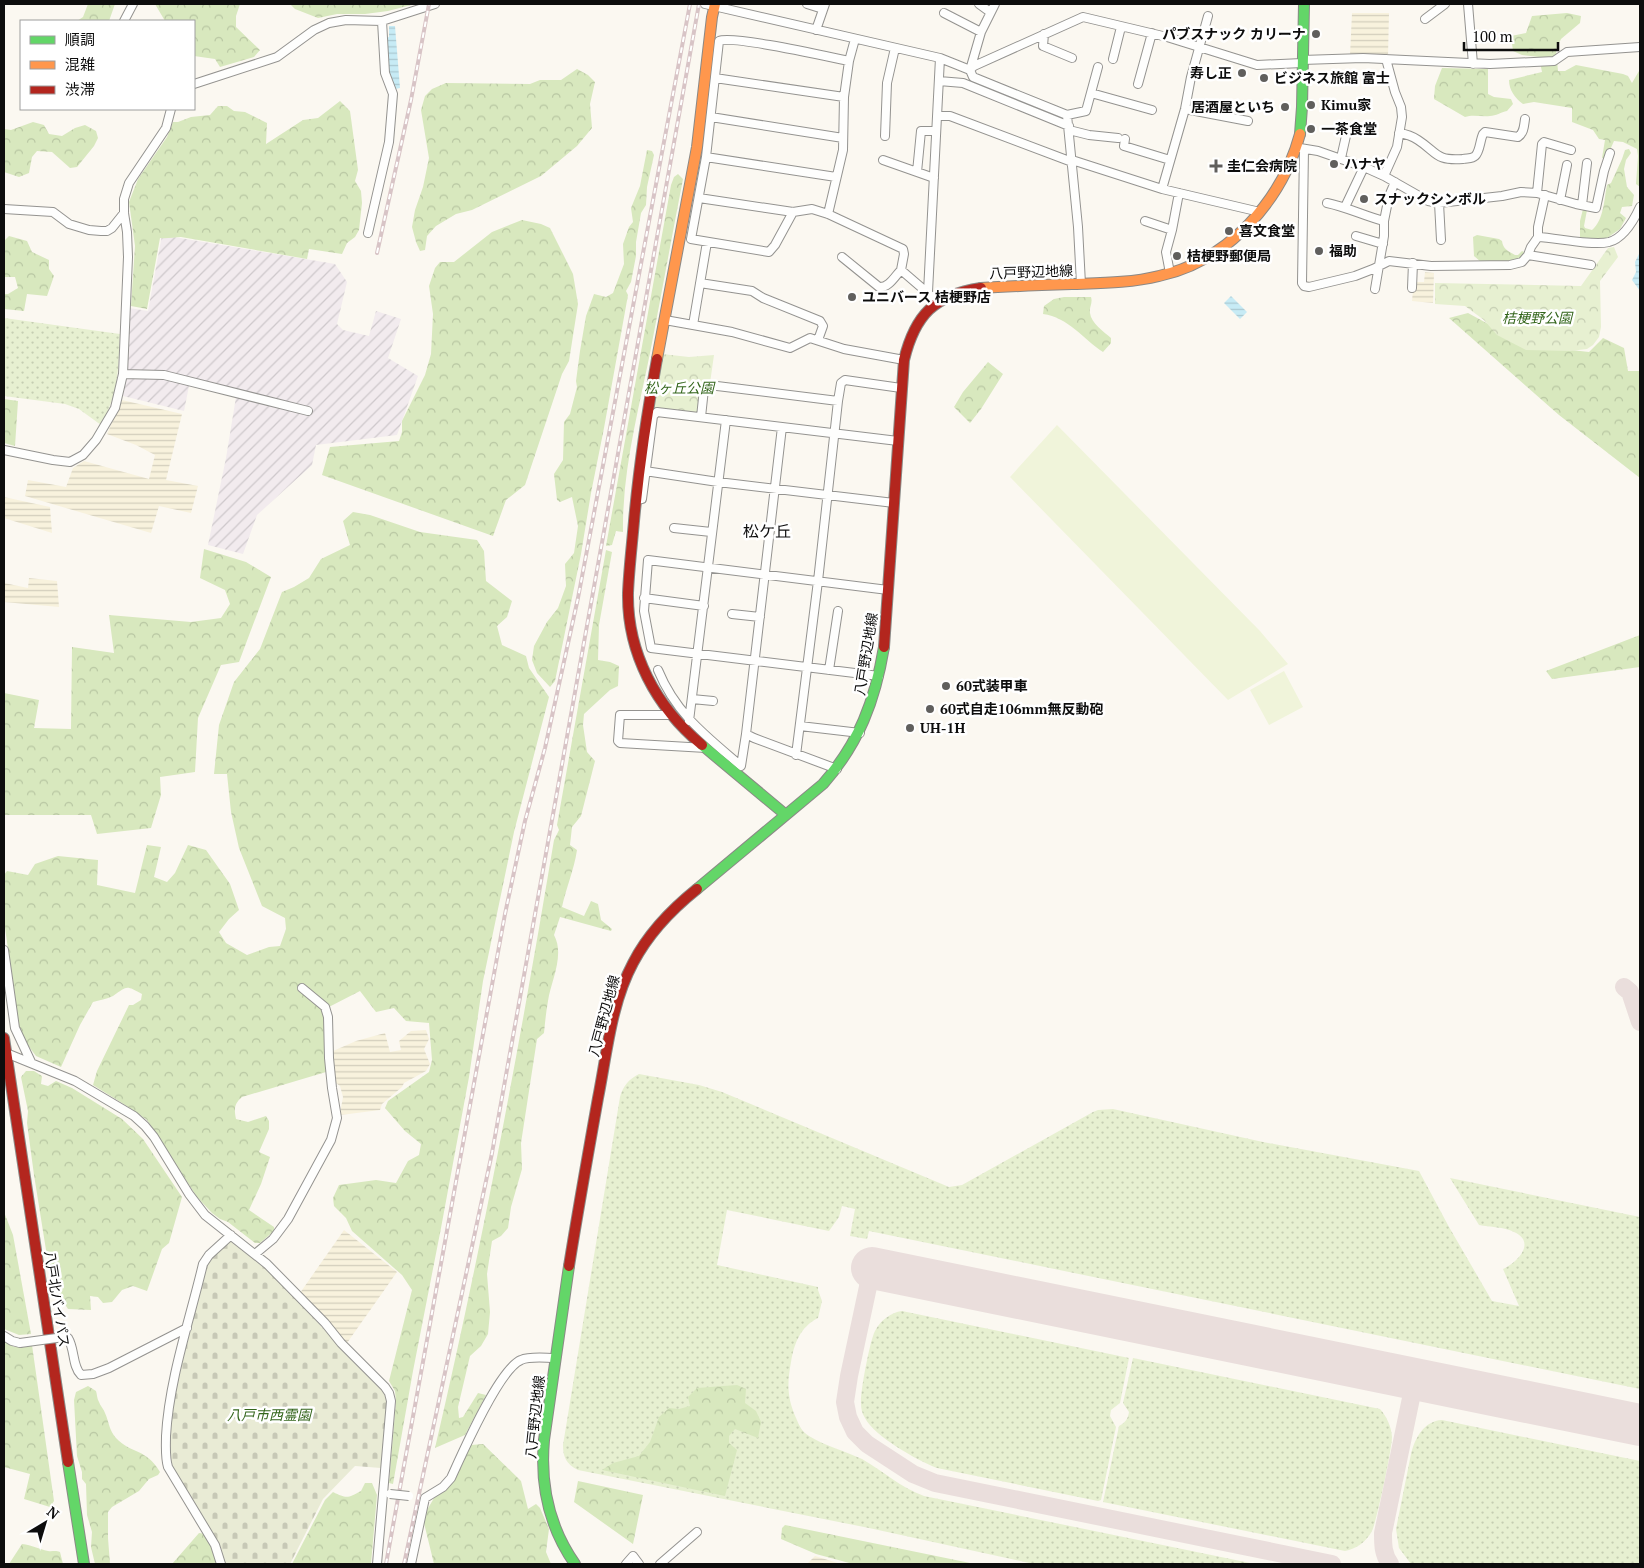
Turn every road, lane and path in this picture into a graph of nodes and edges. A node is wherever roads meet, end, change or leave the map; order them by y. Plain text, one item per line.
1 (133, 4) edge
2 (435, 4) edge
3 (712, 4) edge
4 (807, 4) edge
5 (979, 4) edge
6 (994, 4) edge
7 (1304, 4) edge
8 (1444, 4) edge
9 (1468, 4) edge
10 (824, 7) edge
11 (990, 12) junction
12 (944, 13) dead end
13 (1208, 16) dead end
14 (1426, 19) dead end
15 (125, 20) edge
16 (382, 21) junction
17 (1121, 28) junction
18 (816, 30) junction
19 (982, 32) junction
20 (1152, 33) junction
21 (1044, 34) junction
22 (855, 39) junction
23 (1640, 47) edge
24 (895, 48) junction
25 (1200, 48) junction
26 (940, 58) junction
27 (1072, 58) dead end
28 (1113, 59) dead end
29 (1386, 59) junction
30 (849, 61) junction
31 (1302, 62) junction
32 (1473, 64) junction
33 (1098, 68) dead end
34 (970, 70) junction
35 (715, 78) junction
36 (939, 81) junction
37 (195, 84) edge
38 (1138, 84) dead end
39 (1091, 93) junction
40 (844, 97) junction
41 (1185, 109) junction
42 (171, 110) edge
43 (1152, 110) dead end
44 (1067, 115) junction
45 (937, 116) junction
46 (711, 117) junction
47 (1526, 119) dead end
48 (1248, 122) dead end
49 (1348, 127) dead end
50 (1069, 128) junction
51 (936, 131) junction
52 (1399, 133) junction
53 (885, 136) dead end
54 (843, 138) junction
55 (1300, 148) junction
56 (1571, 150) dead end
57 (1610, 153) dead end
58 (706, 157) junction
59 (1341, 158) junction
60 (883, 160) dead end
61 (1170, 160) junction
62 (1072, 161) junction
63 (1587, 163) dead end
64 (1567, 165) dead end
65 (1364, 167) junction
66 (917, 172) junction
67 (1384, 176) junction
68 (836, 177) junction
69 (934, 178) junction
70 (1395, 182) junction
71 (1162, 189) junction
72 (1179, 193) junction
73 (1537, 193) junction
74 (1545, 195) junction
75 (699, 198) junction
76 (1560, 200) junction
77 (1327, 203) dead end
78 (1439, 203) junction
79 (1582, 205) junction
80 (1346, 207) junction
81 (1640, 207) edge
82 (4, 209) edge
83 (792, 212) junction
84 (1260, 212) junction
85 (124, 213) junction
86 (828, 214) junction
87 (1384, 221) junction
88 (1145, 222) dead end
89 (1172, 230) junction
90 (368, 233) dead end
91 (1356, 236) dead end
92 (1538, 237) junction
93 (1441, 240) dead end
94 (707, 242) junction
95 (1383, 244) junction
96 (1528, 255) junction
97 (842, 257) dead end
98 (1413, 263) junction
99 (1591, 265) dead end
100 (1378, 266) junction
101 (901, 270) junction
102 (1170, 273) junction
103 (700, 283) junction
104 (1082, 284) junction
105 (1412, 288) dead end
106 (1375, 290) dead end
107 (928, 292) junction
108 (937, 301) junction
109 (665, 320) junction
110 (694, 325) junction
111 (818, 340) junction
112 (904, 360) junction
113 (122, 374) junction
114 (902, 388) junction
115 (838, 401) junction
116 (308, 411) dead end
117 (701, 417) junction
118 (726, 420) junction
119 (782, 427) junction
120 (835, 434) junction
121 (898, 441) junction
122 (4, 450) edge
123 (645, 471) junction
124 (718, 482) junction
125 (775, 488) junction
126 (827, 495) junction
127 (636, 500) junction
128 (894, 503) junction
129 (674, 528) dead end
130 (712, 532) junction
131 (708, 568) junction
132 (765, 575) junction
133 (818, 581) junction
134 (888, 590) junction
135 (644, 598) junction
136 (704, 606) junction
137 (838, 611) dead end
138 (732, 614) dead end
139 (760, 617) junction
140 (697, 654) junction
141 (755, 661) junction
142 (807, 668) junction
143 (658, 670) dead end
144 (829, 670) junction
145 (879, 676) junction
146 (692, 699) junction
147 (713, 701) dead end
148 (670, 715) junction
149 (689, 721) junction
150 (800, 726) junction
151 (860, 733) junction
152 (746, 734) junction
153 (706, 748) junction
154 (796, 755) junction
155 (837, 770) junction
156 (786, 815) junction
157 (4, 950) edge
158 (302, 988) dead end
159 (4, 1038) edge
160 (5, 1053) edge
161 (31, 1062) junction
162 (4, 1101) edge
163 (230, 1235) junction
164 (255, 1254) junction
165 (188, 1328) junction
166 (4, 1336) edge
167 (555, 1358) junction
168 (387, 1494) junction
169 (425, 1498) junction
170 (697, 1532) dead end
171 (75, 1564) edge
172 (84, 1564) edge
173 (221, 1564) edge
174 (377, 1564) edge
175 (411, 1564) edge
176 (575, 1564) edge
177 (626, 1564) edge
178 (639, 1564) edge
179 (660, 1564) edge

1 - 15 street
2 - 16 street
3 - 18 street
3 - 109 main road
4 - 10 street
5 - 11 street
6 - 11 street
7 - 31 main road, 八戸野辺地線
8 - 14 street
9 - 32 street
10 - 18 street
11 - 19 street
12 - 19 street
13 - 25 street
16 - 37 street
16 - 90 street
17 - 20 street
17 - 21 street
17 - 28 street
18 - 22 street
19 - 34 street
20 - 25 street
20 - 38 street
21 - 27 street
21 - 34 street
22 - 24 street
22 - 30 street
23 - 32 street
24 - 26 street
24 - 53 street
25 - 31 street
25 - 41 street
26 - 34 street
26 - 36 street
29 - 31 street
29 - 32 street
29 - 52 street
30 - 35 street
30 - 40 street
31 - 55 main road, 八戸野辺地線
33 - 39 street
34 - 44 street
35 - 40 street
35 - 46 street
36 - 45 street
36 - 50 street
39 - 43 street
39 - 44 street
40 - 54 street
41 - 48 street
41 - 61 street
42 - 85 street
44 - 50 street
45 - 51 street
45 - 62 street
46 - 54 street
46 - 58 street
47 - 52 street
49 - 59 street
50 - 61 street
50 - 62 street
51 - 66 street
51 - 69 street
52 - 67 street
54 - 68 street
55 - 59 street
55 - 84 main road, 八戸野辺地線
55 - 100 street
56 - 73 street
57 - 79 street
58 - 68 street
58 - 75 street
59 - 65 street
60 - 66 street
61 - 71 street
62 - 71 street
62 - 104 street
63 - 79 street
64 - 76 street
65 - 67 street
65 - 80 street
66 - 69 street
67 - 70 street
68 - 86 street
69 - 107 street
70 - 78 street
70 - 87 street
71 - 72 street
72 - 84 street
72 - 89 street
73 - 74 street
73 - 78 street
74 - 76 street
74 - 92 street
75 - 83 street
75 - 94 street
76 - 79 street
77 - 80 street
78 - 93 street
80 - 87 street
81 - 92 street
82 - 85 street
83 - 86 street
83 - 94 street
84 - 102 main road, 八戸野辺地線
85 - 113 street
86 - 101 street
87 - 95 street
88 - 89 street
89 - 102 street
91 - 95 street
92 - 96 street
94 - 103 street
95 - 100 street
96 - 98 street
96 - 99 street
97 - 101 street
98 - 100 street
98 - 105 street
100 - 106 street
101 - 107 street
102 - 104 main road, 八戸野辺地線
103 - 110 street
103 - 111 street
104 - 108 main road, 八戸野辺地線
107 - 108 street
108 - 112 main road, 八戸野辺地線
109 - 110 street
109 - 127 main road
110 - 111 street
111 - 112 street
112 - 114 main road, 八戸野辺地線
113 - 116 street
113 - 122 street
114 - 115 street
114 - 121 main road, 八戸野辺地線
115 - 117 street
115 - 120 street
117 - 118 street
117 - 123 street
118 - 119 street
118 - 124 street
119 - 120 street
119 - 125 street
120 - 121 street
120 - 126 street
121 - 128 main road, 八戸野辺地線
123 - 124 street
123 - 127 street
124 - 125 street
124 - 130 street
125 - 126 street
125 - 132 street
126 - 128 street
126 - 133 street
127 - 148 main road
128 - 134 main road, 八戸野辺地線
129 - 130 street
130 - 131 street
131 - 132 street
131 - 135 street
131 - 136 street
132 - 133 street
132 - 139 street
133 - 134 street
133 - 142 street
134 - 145 main road, 八戸野辺地線
135 - 136 street
135 - 140 street
136 - 140 street
137 - 144 street
138 - 139 street
139 - 141 street
140 - 141 street
140 - 146 street
141 - 142 street
141 - 152 street
142 - 144 street
142 - 150 street
143 - 149 street
144 - 145 street
145 - 151 main road, 八戸野辺地線
146 - 147 street
146 - 149 street
148 - 153 main road
148 - 153 street
149 - 152 street
150 - 151 street
150 - 154 street
151 - 155 main road, 八戸野辺地線
152 - 154 street
153 - 156 main road
154 - 155 street
155 - 156 main road, 八戸野辺地線
156 - 167 main road, 八戸野辺地線
157 - 161 street
158 - 164 street
159 - 160 main road, 八戸北バイパス
160 - 161 street
160 - 172 main road, 八戸北バイパス
161 - 163 street
162 - 171 main road, 八戸北バイパス
163 - 164 street
163 - 165 street
164 - 168 street
165 - 166 street, bridge
165 - 173 street
167 - 169 street
167 - 176 main road, 八戸野辺地線
168 - 169 street, bridge
168 - 174 street
169 - 175 street
170 - 179 street
177 - 178 street

